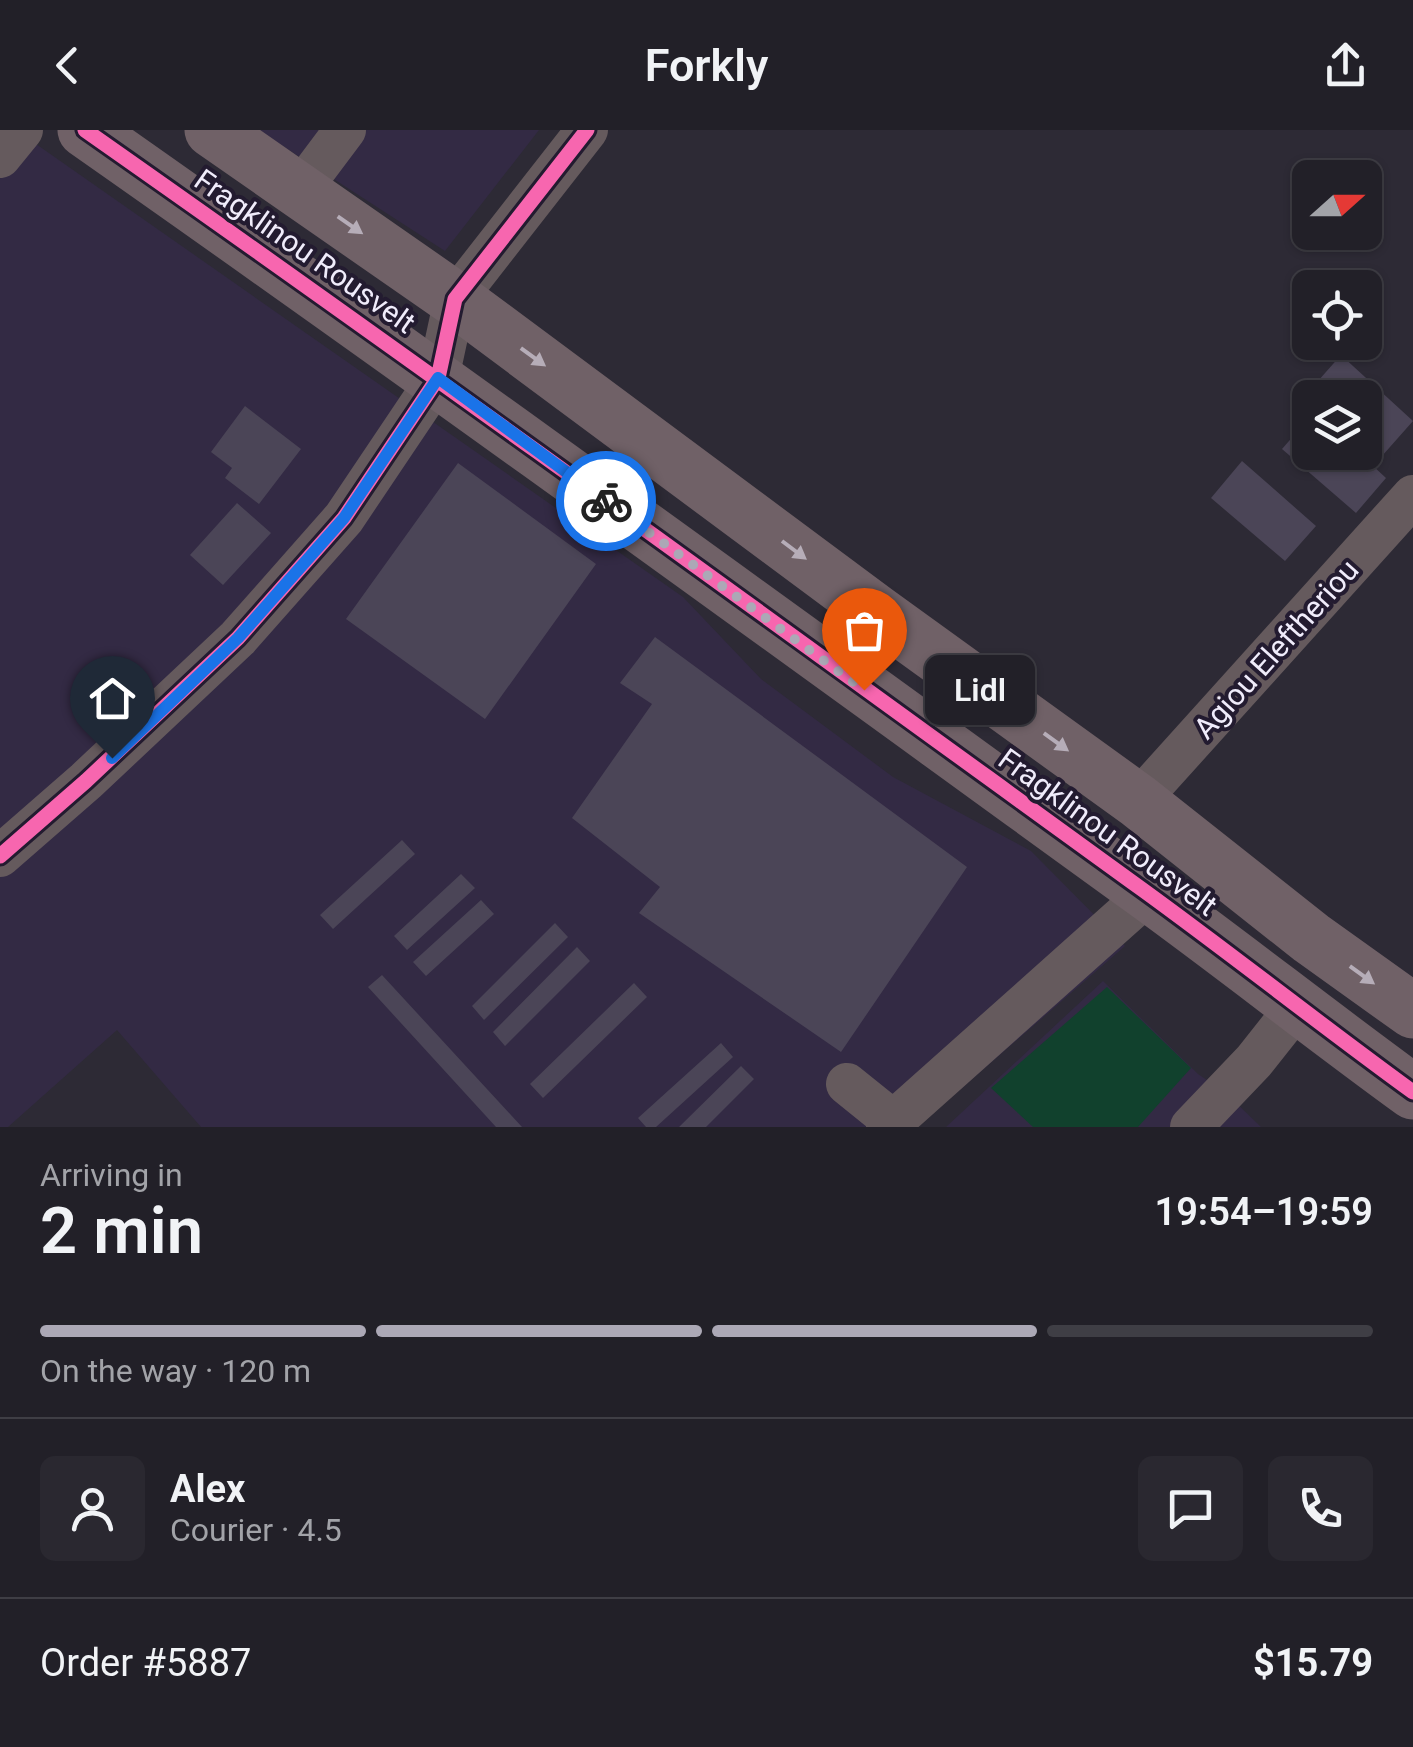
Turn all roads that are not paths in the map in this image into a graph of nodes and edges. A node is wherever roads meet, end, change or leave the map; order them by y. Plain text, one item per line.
1 (22, 130) edge
2 (85, 130) edge
3 (212, 130) edge
4 (344, 130) edge
5 (587, 130) edge
6 (0, 156) edge
7 (300, 190) junction
8 (455, 299) junction
9 (438, 378) junction
10 (1413, 496) edge
11 (1138, 801) junction
12 (0, 856) edge
13 (1148, 894) junction
14 (1296, 1008) junction
15 (1413, 1011) edge
16 (847, 1084) dead end
17 (1413, 1092) edge
18 (890, 1124) edge
19 (1191, 1127) edge

1 - 6 street
2 - 9 main road, Fragklinou Rousvelt
3 - 7 main road, Fragklinou Rousvelt
4 - 7 street
5 - 8 street
7 -> 8 main road, Fragklinou Rousvelt
8 - 9 street
8 -> 11 main road, Fragklinou Rousvelt
9 - 12 street
9 - 13 main road, Fragklinou Rousvelt
10 - 11 street, Agiou Eleftheriou
11 -> 15 main road, Fragklinou Rousvelt
13 - 14 main road, Fragklinou Rousvelt
13 - 18 street
14 - 17 main road, Fragklinou Rousvelt
14 - 19 street
16 - 18 street

